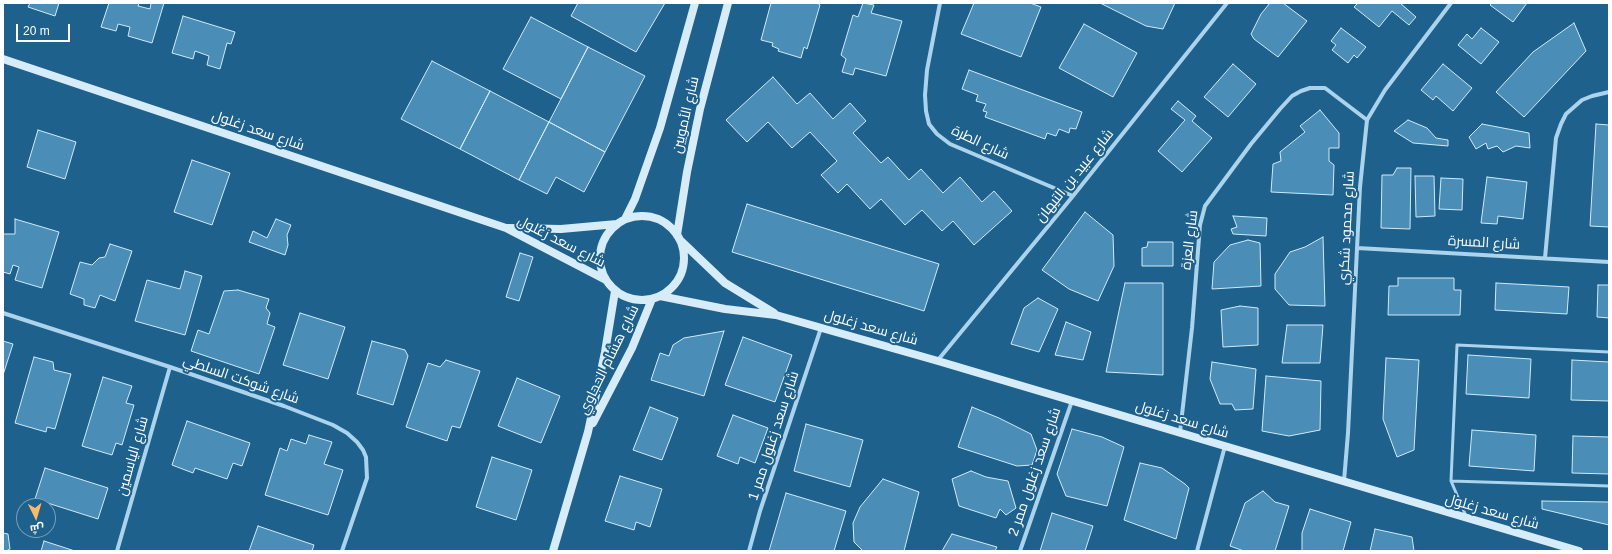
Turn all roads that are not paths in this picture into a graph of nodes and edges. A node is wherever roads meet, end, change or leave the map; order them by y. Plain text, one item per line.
1 (695, 3) edge
2 (728, 3) edge
3 (940, 3) edge
4 (1227, 3) edge
5 (1451, 3) edge
6 (3, 59) edge
7 (1609, 92) edge
8 (1368, 120) junction
9 (1073, 196) junction
10 (625, 219) junction
11 (617, 224) junction
12 (506, 228) junction
13 (679, 238) junction
14 (1357, 248) junction
15 (1545, 258) junction
16 (1609, 262) edge
17 (604, 279) junction
18 (615, 291) junction
19 (656, 298) junction
20 (3, 313) edge
21 (776, 315) junction
22 (821, 328) junction
23 (1609, 352) edge
24 (938, 361) junction
25 (170, 367) junction
26 (1072, 401) junction
27 (588, 432) junction
28 (1180, 432) junction
29 (1225, 446) junction
30 (1451, 481) junction
31 (1344, 482) junction
32 (1609, 486) edge
33 (1467, 518) junction
34 (117, 551) edge
35 (342, 551) edge
36 (553, 551) edge
37 (749, 551) edge
38 (1020, 551) edge
39 (1197, 551) edge
40 (1579, 551) edge

1 - 10 street, شارع الأمويين
2 - 13 street, شارع الأمويين
3 - 9 street, شارع الطرة
4 - 9 street, شارع عبيد بن التيهان
5 - 8 street, شارع محمود شكري
6 - 12 street, شارع سعد زغلول
7 - 15 street
8 - 14 street, شارع محمود شكري
8 - 28 street, شارع العزة
9 - 24 street, شارع عبيد بن التيهان
10 - 11 street
10 - 13 street
11 - 12 street, شارع سعد زغلول
11 - 17 street
12 - 17 street, شارع سعد زغلول
13 - 19 street
13 - 21 street, شارع سعد زغلول
14 - 15 street, شارع المسرة
14 - 31 street, شارع محمود شكري
15 - 16 street, شارع المسرة
17 - 18 street
18 - 19 street
18 - 27 street, شارع هشام الحجاوي
19 - 21 street, شارع سعد زغلول
19 - 27 street, شارع هشام الحجاوي
20 - 25 street, شارع شوكت السلطي
21 - 22 street, شارع سعد زغلول
22 - 24 street, شارع سعد زغلول
22 - 37 street, شارع سعد زغلول ممر 1
23 - 30 lane
24 - 26 street, شارع سعد زغلول
25 - 34 street, شارع الياسمين
25 - 35 street, شارع شوكت السلطي
26 - 28 street, شارع سعد زغلول
26 - 38 street, شارع سعد زغلول ممر 2
27 - 36 street, شارع هشام الحجاوي
28 - 29 street, شارع سعد زغلول
29 - 31 street, شارع سعد زغلول
29 - 39 street
30 - 32 lane
30 - 33 lane
31 - 33 street, شارع سعد زغلول
33 - 40 street, شارع سعد زغلول

